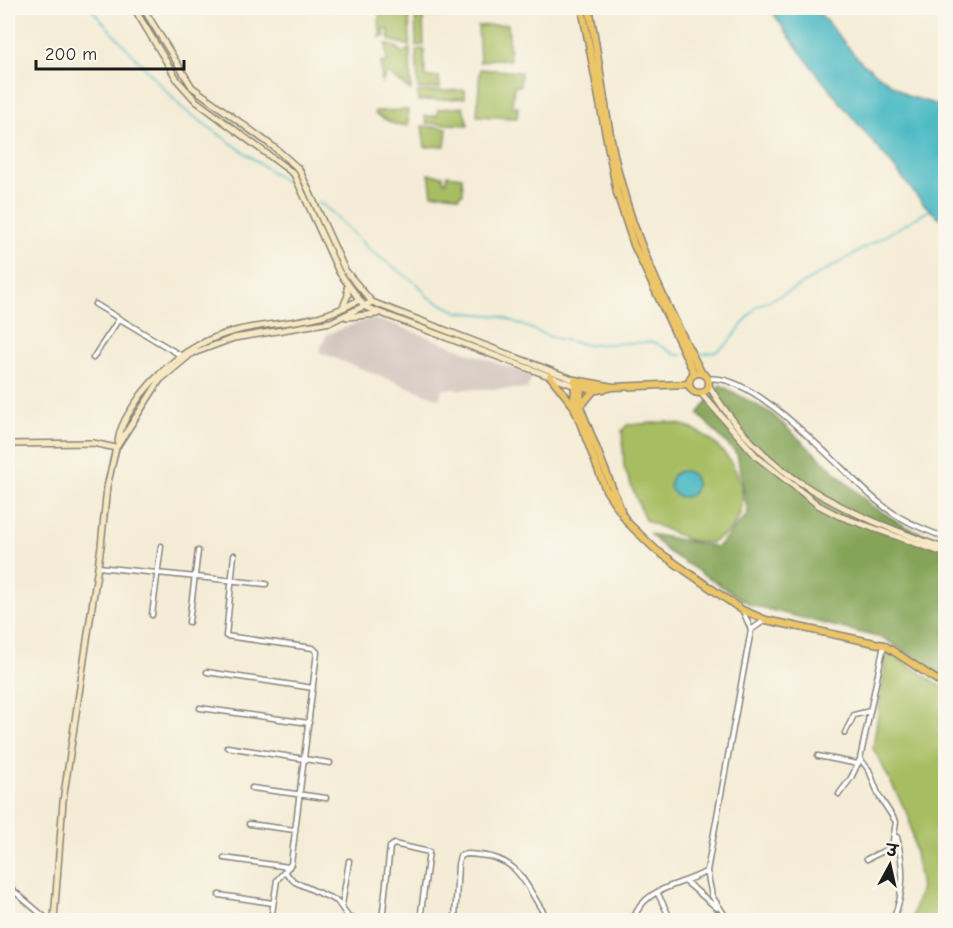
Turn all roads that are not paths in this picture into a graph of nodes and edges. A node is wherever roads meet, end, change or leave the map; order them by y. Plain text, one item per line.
1 (12, 8) edge
2 (134, 8) edge
3 (143, 8) edge
4 (582, 8) edge
5 (589, 8) edge
6 (8, 30) edge
7 (192, 87) junction
8 (186, 91) junction
9 (275, 148) junction
10 (270, 154) junction
11 (303, 184) junction
12 (324, 233) junction
13 (347, 284) junction
14 (365, 296) junction
15 (358, 300) junction
16 (372, 302) junction
17 (95, 304) dead end
18 (365, 307) junction
19 (342, 309) junction
20 (378, 314) junction
21 (339, 318) junction
22 (119, 319) junction
23 (685, 348) junction
24 (180, 356) junction
25 (93, 358) dead end
26 (698, 373) junction
27 (550, 376) junction
28 (708, 382) junction
29 (577, 384) junction
30 (688, 384) junction
31 (613, 387) junction
32 (595, 390) junction
33 (701, 393) junction
34 (577, 407) junction
35 (8, 444) edge
36 (117, 446) junction
37 (945, 538) edge
38 (161, 546) dead end
39 (945, 549) edge
40 (198, 551) dead end
41 (945, 554) edge
42 (234, 555) dead end
43 (98, 567) junction
44 (157, 573) junction
45 (195, 576) junction
46 (230, 580) junction
47 (266, 584) dead end
48 (742, 610) junction
49 (152, 615) dead end
50 (766, 620) junction
51 (189, 622) dead end
52 (751, 630) junction
53 (884, 645) junction
54 (207, 672) dead end
55 (945, 686) edge
56 (313, 688) junction
57 (200, 708) dead end
58 (870, 711) junction
59 (309, 723) junction
60 (845, 733) dead end
61 (227, 747) dead end
62 (818, 756) dead end
63 (305, 759) junction
64 (859, 761) junction
65 (330, 763) dead end
66 (252, 788) dead end
67 (300, 794) junction
68 (839, 794) dead end
69 (326, 798) dead end
70 (249, 824) dead end
71 (295, 830) junction
72 (896, 833) junction
73 (224, 858) dead end
74 (867, 859) dead end
75 (349, 861) dead end
76 (289, 867) junction
77 (707, 871) junction
78 (284, 872) junction
79 (686, 882) junction
80 (8, 886) edge
81 (657, 892) junction
82 (219, 895) dead end
83 (273, 903) junction
84 (342, 906) junction
85 (718, 909) junction
86 (48, 921) edge
87 (54, 921) edge
88 (271, 921) edge
89 (364, 921) edge
90 (382, 921) edge
91 (420, 921) edge
92 (455, 921) edge
93 (549, 921) edge
94 (633, 921) edge
95 (671, 921) edge
96 (728, 921) edge
97 (893, 921) edge

1 - 6 main road
2 - 8 main road
3 - 7 main road
4 - 23 main road
5 - 23 main road
7 - 8 main road
7 - 9 main road
8 - 10 main road
9 - 10 main road
9 - 11 main road
10 - 11 main road
11 - 12 main road
12 - 13 main road
12 - 14 main road
13 - 15 main road
13 - 19 main road
14 - 15 main road
14 - 16 main road
15 - 18 main road
15 - 19 main road
16 - 18 main road
16 - 29 main road
17 - 22 street
18 - 20 main road
18 - 21 main road
19 - 24 main road
20 - 21 main road
20 - 27 main road
21 - 36 main road
22 - 24 street
22 - 25 street
23 - 26 main road
23 - 26 main road
24 - 36 main road
26 - 28 main road
26 - 30 main road
27 - 29 main road
27 - 34 main road
28 - 33 main road
28 - 37 street
28 - 39 main road
29 - 31 main road
29 - 32 main road
29 - 34 main road
30 - 31 main road
30 - 33 main road
31 - 32 main road
32 - 34 main road
33 - 41 main road
34 - 48 main road
35 - 36 main road
36 - 43 main road
38 - 44 street
40 - 45 street
42 - 46 street
43 - 44 street
43 - 87 main road
44 - 45 street
44 - 49 street
45 - 46 street
45 - 51 street
46 - 47 street
46 - 56 street
48 - 50 main road
48 - 52 street
50 - 52 street
50 - 53 main road
52 - 77 street
53 - 55 main road
53 - 58 street
54 - 56 street
56 - 59 street
57 - 59 street
58 - 60 street
58 - 64 street
59 - 63 street
61 - 63 street
62 - 64 street
63 - 65 street
63 - 67 street
64 - 68 street
64 - 72 street
66 - 67 street
67 - 69 street
67 - 71 street
70 - 71 street
71 - 76 street
72 - 74 street
72 - 97 street
73 - 76 street
75 - 84 street
76 - 78 street
77 - 79 street
77 - 85 street
78 - 83 street
78 - 84 street
79 - 81 street
79 - 85 street
80 - 86 street
81 - 94 street
81 - 95 street
82 - 83 street
83 - 88 street
84 - 89 street
85 - 96 street
90 - 91 street
92 - 93 street

